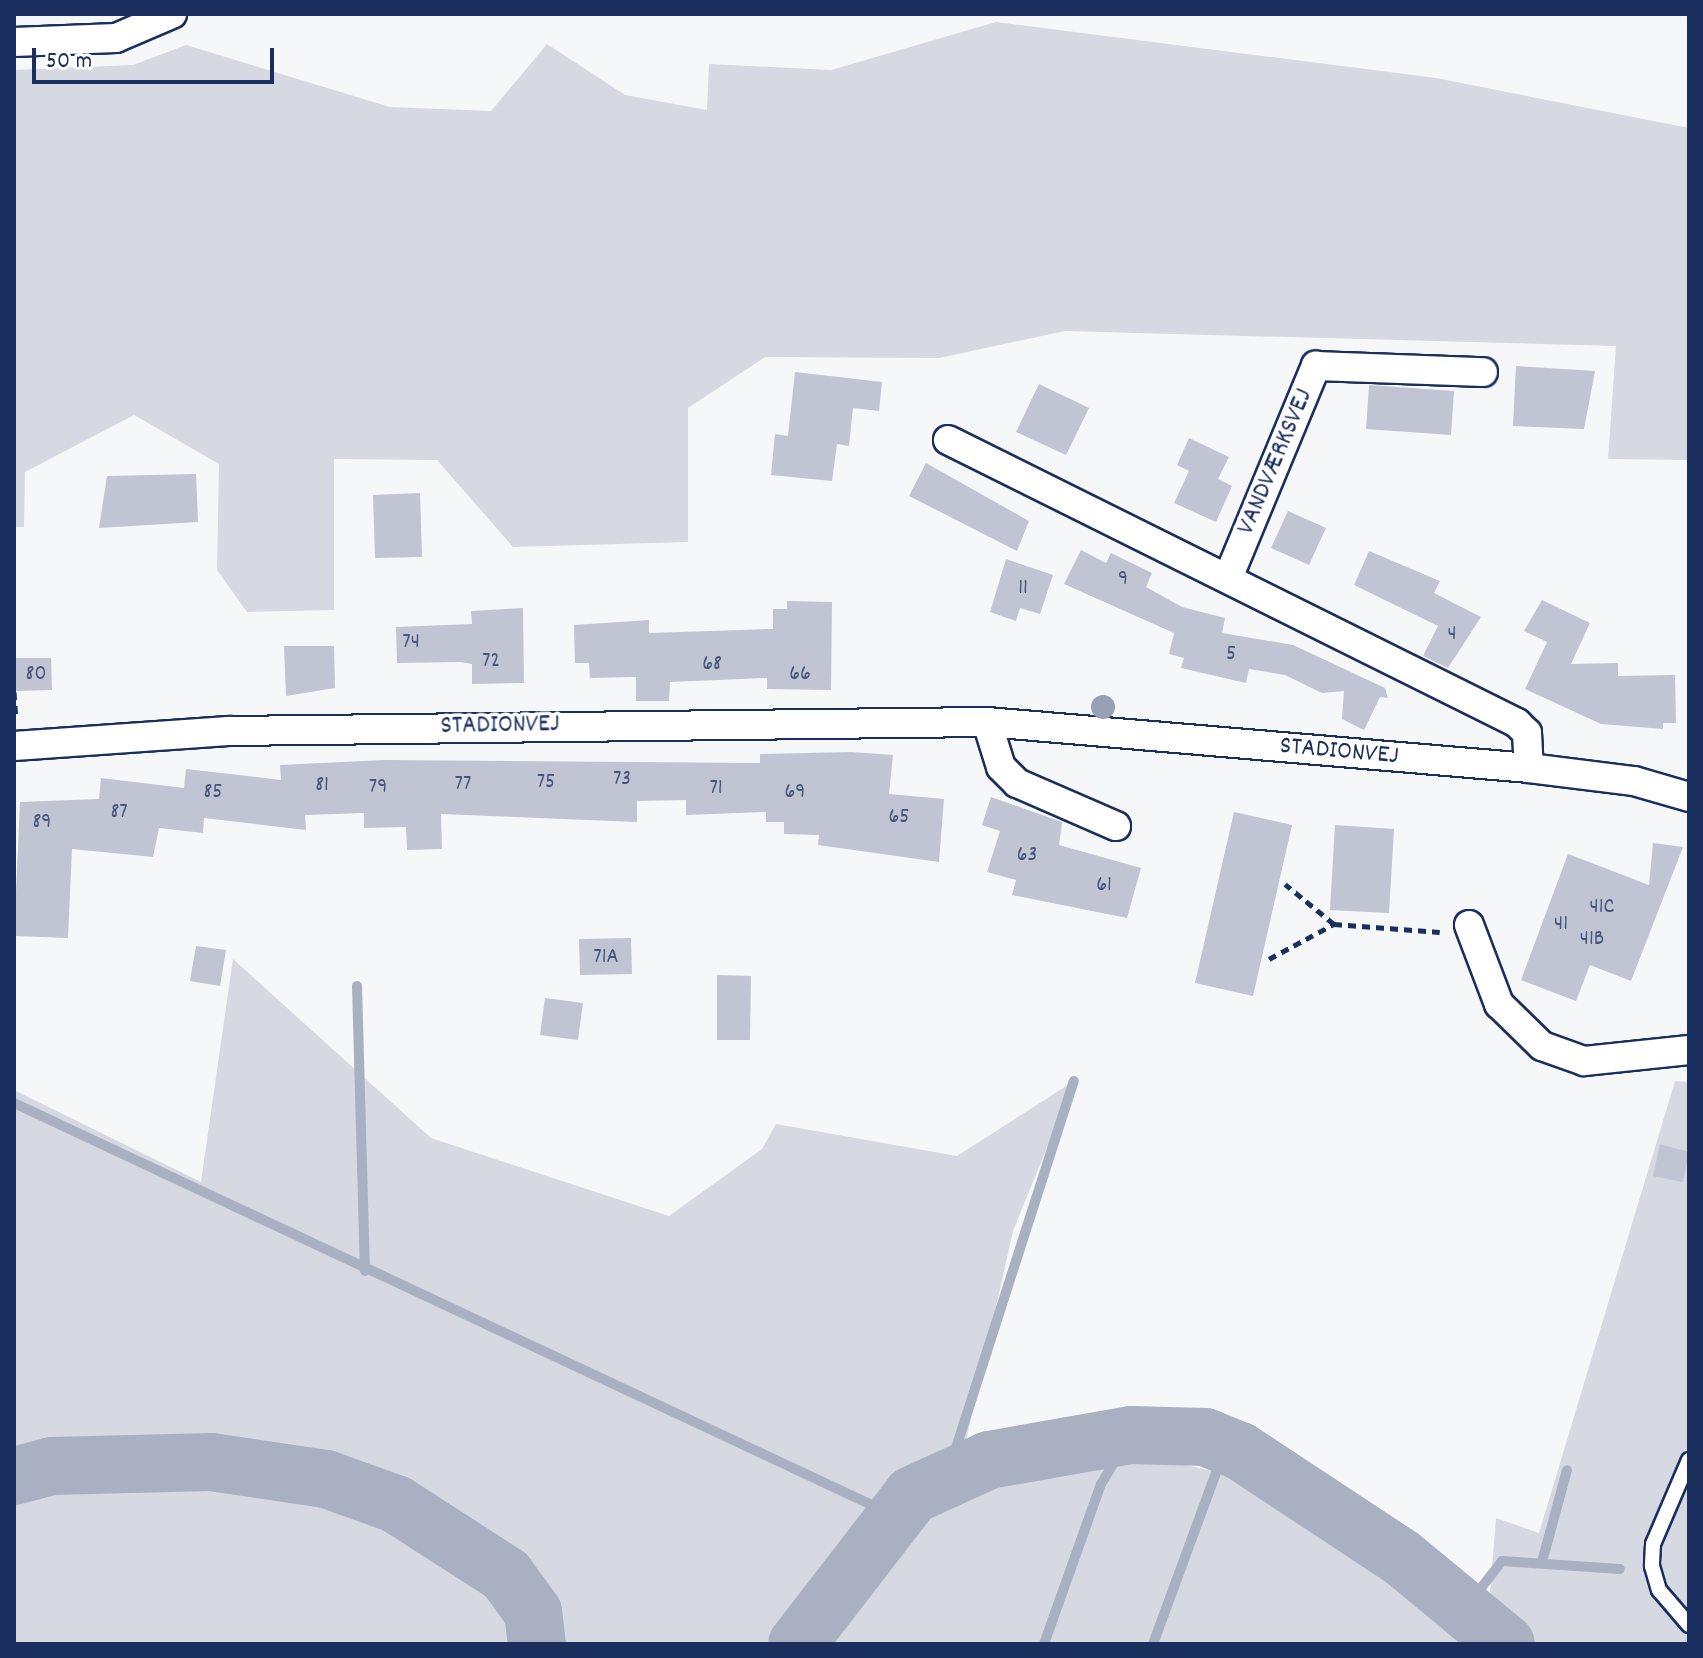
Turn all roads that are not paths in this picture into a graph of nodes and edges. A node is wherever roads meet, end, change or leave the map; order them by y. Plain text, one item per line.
1 (172, 14) edge
2 (14, 42) edge
3 (1483, 372) dead end
4 (948, 440) dead end
5 (1228, 578) junction
6 (987, 722) junction
7 (14, 746) edge
8 (1529, 768) junction
9 (1689, 797) edge
10 (1116, 826) dead end
11 (1469, 929) road end
12 (1689, 1050) edge
13 (1689, 1460) edge
14 (1689, 1625) edge

1 - 2 street
3 - 5 street, VANDVÆRKSVEJ
4 - 5 street
5 - 8 street
6 - 7 street, STADIONVEJ
6 - 8 street, STADIONVEJ
6 - 10 street
8 - 9 street, STADIONVEJ
11 - 12 street
13 - 14 lane

